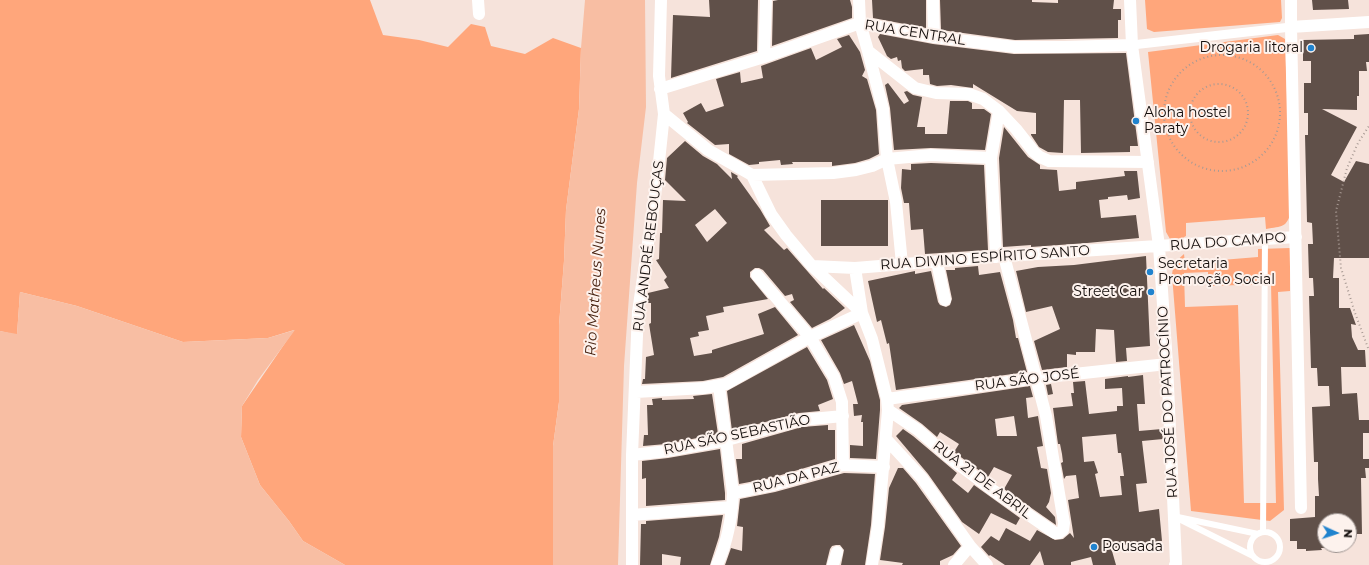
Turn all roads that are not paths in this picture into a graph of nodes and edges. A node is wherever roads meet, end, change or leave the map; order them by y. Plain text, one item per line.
1 (478, 0) edge
2 (661, 0) edge
3 (766, 0) edge
4 (859, 0) edge
5 (933, 0) edge
6 (1130, 0) edge
7 (1292, 0) edge
8 (479, 14) dead end
9 (1369, 22) edge
10 (860, 23) junction
11 (1291, 27) junction
12 (934, 37) junction
13 (1132, 45) junction
14 (868, 51) junction
15 (764, 57) junction
16 (660, 89) junction
17 (999, 111) junction
18 (664, 114) junction
19 (991, 158) junction
20 (887, 159) junction
21 (1148, 162) junction
22 (752, 174) junction
23 (1296, 237) junction
24 (1265, 239) junction
25 (1159, 246) junction
26 (1000, 256) junction
27 (937, 262) junction
28 (902, 264) junction
29 (812, 266) junction
30 (855, 268) junction
31 (757, 275) dead end
32 (946, 300) dead end
33 (862, 313) junction
34 (810, 337) junction
35 (1167, 364) junction
36 (1037, 378) junction
37 (719, 386) junction
38 (636, 392) junction
39 (887, 404) junction
40 (843, 416) junction
41 (727, 440) junction
42 (886, 440) junction
43 (632, 455) junction
44 (843, 465) junction
45 (884, 467) junction
46 (733, 493) junction
47 (732, 507) junction
48 (1301, 508) dead end
49 (632, 515) junction
50 (1174, 516) junction
51 (1260, 533) junction
52 (970, 546) junction
53 (837, 552) dead end
54 (1253, 556) junction
55 (1269, 564) edge
56 (632, 565) edge
57 (717, 565) edge
58 (833, 565) edge
59 (872, 565) edge
60 (954, 565) edge
61 (987, 565) edge
62 (1175, 565) edge

1 - 8 street
2 - 16 street, RUA ANDRÉ REBOUÇAS
3 - 15 street
4 - 10 street
5 - 12 street
6 - 13 street, RUA JOSÉ DO PATROCÍNIO
7 - 11 street
9 - 11 street
10 - 12 street, RUA CENTRAL
10 - 14 street
10 - 15 street, RUA CENTRAL
11 - 13 street
11 - 23 street
12 - 13 street, RUA CENTRAL
13 - 21 street, RUA JOSÉ DO PATROCÍNIO
14 - 17 street
14 - 20 street
15 - 16 street, RUA CENTRAL
16 - 18 street, RUA ANDRÉ REBOUÇAS
17 - 19 street
17 - 21 street
18 - 22 street
18 - 38 street, RUA ANDRÉ REBOUÇAS
19 - 20 street
19 - 26 street
20 - 22 street
20 - 28 street
21 - 25 street, RUA JOSÉ DO PATROCÍNIO
22 - 29 street
23 - 24 street, RUA DO CAMPO
23 - 48 street
24 - 25 street, RUA DO CAMPO
24 - 51 lane
25 - 26 street, RUA DIVINO ESPÍRITO SANTO
25 - 35 street, RUA JOSÉ DO PATROCÍNIO
26 - 27 street, RUA DIVINO ESPÍRITO SANTO
26 - 36 street
27 - 28 street, RUA DIVINO ESPÍRITO SANTO
27 - 32 street
28 - 30 street, RUA DIVINO ESPÍRITO SANTO
29 - 30 street, RUA DIVINO ESPÍRITO SANTO
29 - 33 street
30 - 33 street
31 - 34 street
33 - 34 street
33 - 39 street
34 - 37 street
34 - 40 street
35 - 36 street, RUA SÃO JOSÉ
35 - 50 street, RUA JOSÉ DO PATROCÍNIO
36 - 39 street, RUA SÃO JOSÉ
36 - 39 street, RUA 21 DE ABRIL
37 - 38 street
37 - 41 street
38 - 43 street, RUA ANDRÉ REBOUÇAS
39 - 42 street
40 - 41 street, RUA SÃO SEBASTIÃO
40 - 44 street
41 - 43 street, RUA SÃO SEBASTIÃO
41 - 46 street
42 - 45 street
42 - 52 street
43 - 49 street, RUA ANDRÉ REBOUÇAS
44 - 45 street, RUA DA PAZ
44 - 46 street, RUA DA PAZ
45 - 59 street
46 - 47 street
47 - 49 street
47 - 57 street
49 - 56 street, RUA ANDRÉ REBOUÇAS
50 - 51 lane
50 - 54 lane
50 - 62 street, RUA JOSÉ DO PATROCÍNIO
51 - 54 lane
51 - 55 lane
52 - 60 street
52 - 61 street
53 - 58 street
54 - 55 lane

